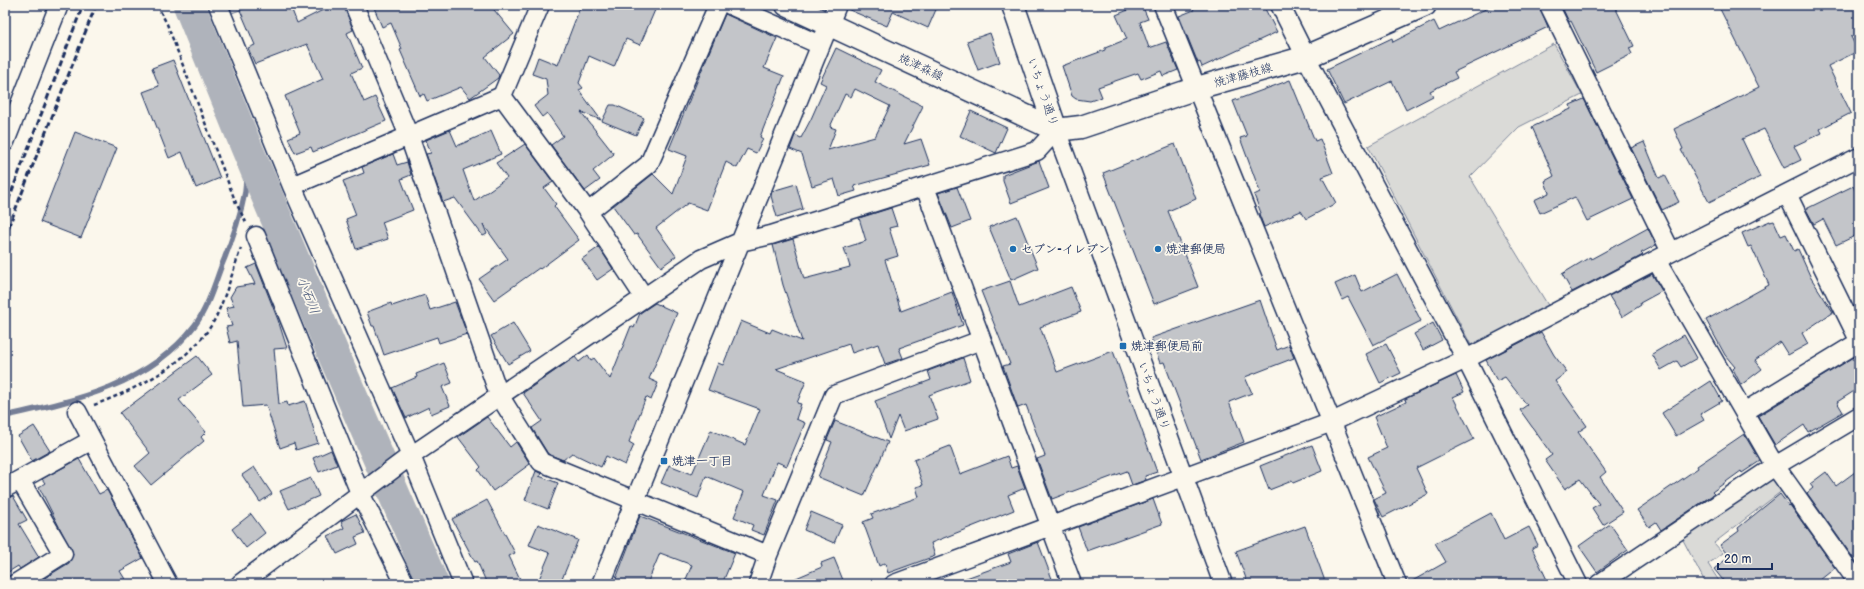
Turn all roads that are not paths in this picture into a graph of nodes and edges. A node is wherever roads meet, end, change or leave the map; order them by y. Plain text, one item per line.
1 (59, 5) edge
2 (218, 5) edge
3 (354, 5) edge
4 (540, 5) edge
5 (718, 5) edge
6 (730, 5) edge
7 (787, 5) edge
8 (1013, 5) edge
9 (1163, 5) edge
10 (1280, 5) edge
11 (1425, 5) edge
12 (1549, 5) edge
13 (833, 15) edge
14 (820, 45) junction
15 (1306, 57) junction
16 (1197, 88) junction
17 (502, 96) junction
18 (1056, 130) junction
19 (409, 136) junction
20 (5, 142) edge
21 (1859, 157) edge
22 (292, 186) junction
23 (925, 187) junction
24 (1787, 194) junction
25 (588, 212) junction
26 (251, 229) road end
27 (740, 242) junction
28 (1664, 256) junction
29 (644, 297) junction
30 (981, 340) junction
31 (1859, 341) edge
32 (1466, 359) junction
33 (499, 395) junction
34 (77, 410) road end
35 (1744, 412) junction
36 (1859, 416) edge
37 (1332, 422) junction
38 (92, 440) junction
39 (408, 458) junction
40 (1775, 466) junction
41 (1184, 477) junction
42 (13, 484) edge
43 (363, 491) junction
44 (635, 500) junction
45 (1050, 526) junction
46 (768, 555) junction
47 (15, 584) edge
48 (168, 584) edge
49 (240, 584) edge
50 (405, 584) edge
51 (463, 584) edge
52 (601, 584) edge
53 (758, 584) edge
54 (894, 584) edge
55 (1072, 584) edge
56 (1223, 584) edge
57 (1397, 584) edge
58 (1578, 584) edge
59 (1599, 584) edge
60 (1859, 584) edge

1 - 20 street
2 - 22 street
3 - 19 street
4 - 17 street
5 - 25 street
6 - 14 street
7 - 13 main road, 焼津森線
8 - 18 main road, いちょう通り
9 - 16 street
10 - 15 street
11 - 15 main road, 焼津藤枝線
12 - 28 street
13 - 14 street
13 - 18 main road, 焼津森線
14 - 27 street
15 - 16 main road, 焼津藤枝線
15 - 32 street
16 - 18 main road, 焼津藤枝線
16 - 37 street
17 - 19 street
17 - 25 street
18 - 23 street
18 - 41 street, いちょう通り
19 - 22 street
19 - 33 street
21 - 24 street
22 - 39 street
23 - 27 street
23 - 30 street
24 - 28 street
24 - 31 street
25 - 29 street
26 - 43 street
27 - 29 street
27 - 44 street
28 - 32 street
28 - 35 street
29 - 33 street
30 - 45 street
30 - 46 street
31 - 35 street
32 - 37 street
32 - 58 street
33 - 39 street
33 - 44 street
34 - 38 street
35 - 40 street
36 - 40 street
37 - 41 street
37 - 57 street
38 - 42 street
38 - 48 street
39 - 43 street
39 - 51 street
40 - 59 street
40 - 60 street
41 - 45 street
41 - 56 street, いちょう通り
42 - 47 street
43 - 49 street
43 - 50 street
44 - 46 street
44 - 52 street
45 - 54 street
45 - 55 street
46 - 53 street

